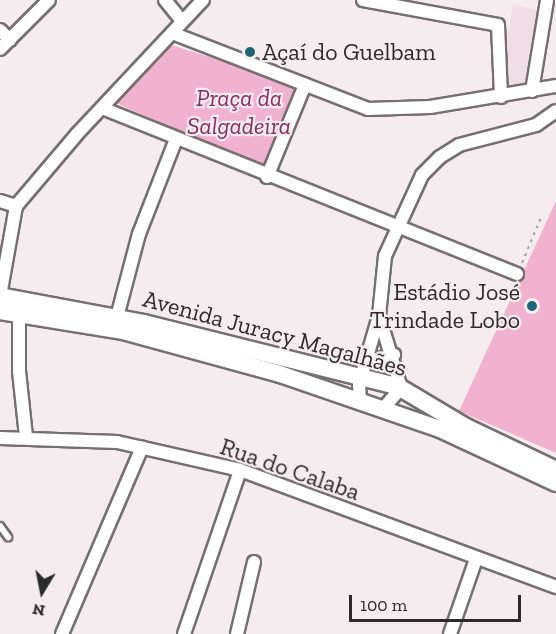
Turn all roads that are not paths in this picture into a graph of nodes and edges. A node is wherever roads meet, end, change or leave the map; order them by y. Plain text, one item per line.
1 (49, 0) edge
2 (165, 0) edge
3 (203, 0) edge
4 (363, 0) edge
5 (547, 0) edge
6 (405, 5) edge
7 (182, 21) junction
8 (0, 30) edge
9 (172, 33) junction
10 (10, 40) junction
11 (0, 50) edge
12 (305, 86) junction
13 (556, 86) edge
14 (532, 92) junction
15 (501, 97) junction
16 (102, 108) junction
17 (555, 113) edge
18 (176, 139) junction
19 (267, 177) junction
20 (0, 201) edge
21 (16, 206) junction
22 (396, 227) junction
23 (517, 274) road end
24 (0, 296) edge
25 (39, 309) junction
26 (0, 311) edge
27 (19, 314) junction
28 (117, 316) junction
29 (379, 316) junction
30 (216, 347) junction
31 (394, 355) junction
32 (253, 358) junction
33 (363, 370) junction
34 (401, 388) junction
35 (360, 402) junction
36 (383, 409) junction
37 (26, 436) junction
38 (0, 438) edge
39 (142, 447) junction
40 (240, 470) junction
41 (556, 470) edge
42 (556, 483) edge
43 (0, 526) edge
44 (8, 537) dead end
45 (476, 559) junction
46 (254, 562) dead end
47 (556, 587) edge
48 (62, 634) edge
49 (184, 634) edge
50 (237, 634) edge
51 (450, 634) edge

1 - 10 street
2 - 7 street
3 - 7 street
4 - 6 street
5 - 14 street
6 - 15 street
7 - 9 street
8 - 10 street
9 - 12 street
9 - 16 street
10 - 11 street
12 - 15 street
12 - 19 street
13 - 14 street
14 - 15 street
16 - 18 street
16 - 21 street
17 - 22 street
18 - 19 street
18 - 28 street
19 - 22 street
20 - 21 street
21 - 24 street
22 - 23 street
22 - 29 street
24 - 25 main road, Avenida Juracy Magalhães
25 - 27 main road, Avenida Juracy Magalhães
25 - 28 main road, Avenida Juracy Magalhães
25 - 30 main road, Avenida Juracy Magalhães
26 - 27 main road, Avenida Juracy Magalhães
27 - 37 street
28 - 30 main road, Avenida Juracy Magalhães
29 - 31 street
29 - 33 street
30 - 32 main road, Avenida Juracy Magalhães
31 - 33 street
31 - 34 street
32 - 33 main road, Avenida Juracy Magalhães
32 - 35 main road, Avenida Juracy Magalhães
33 - 34 main road, Avenida Juracy Magalhães
33 - 35 street
34 - 36 street
34 - 41 main road, Avenida Juracy Magalhães
35 - 36 main road, Avenida Juracy Magalhães
36 - 42 main road, Avenida Juracy Magalhães
37 - 38 street, Rua do Calaba
37 - 39 street, Rua do Calaba
39 - 40 street, Rua do Calaba
39 - 48 street
40 - 45 street, Rua do Calaba
40 - 49 street
43 - 44 lane
45 - 47 street, Rua do Calaba
45 - 51 street
46 - 50 street

